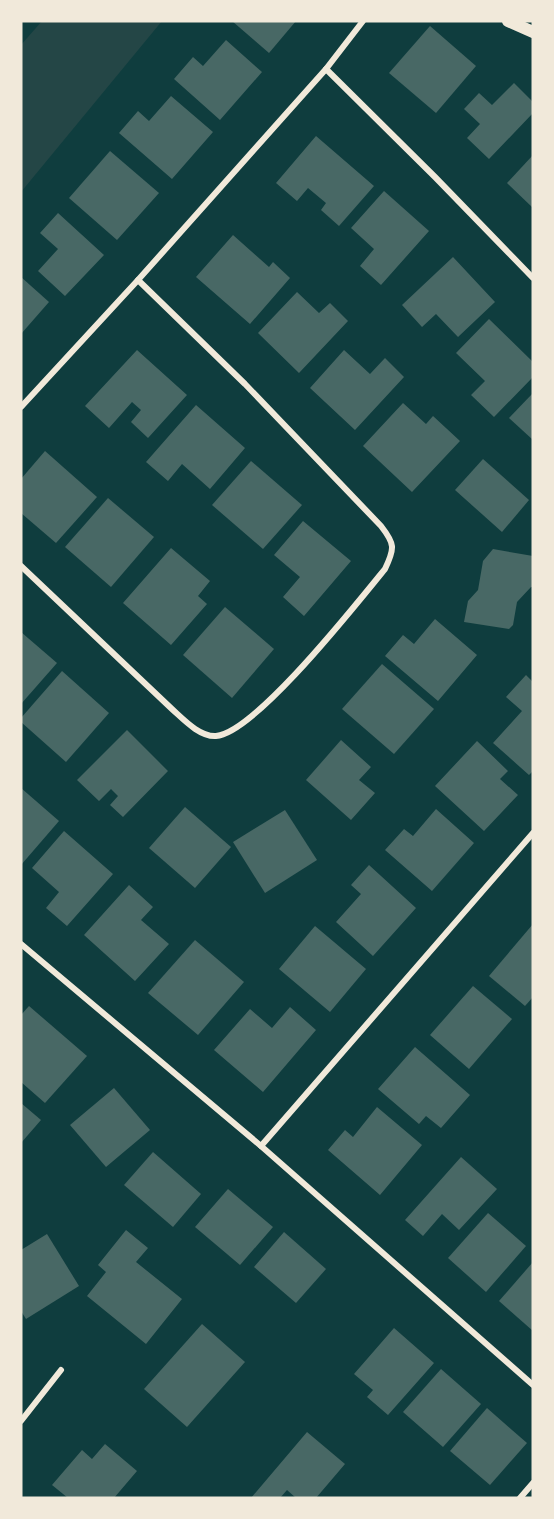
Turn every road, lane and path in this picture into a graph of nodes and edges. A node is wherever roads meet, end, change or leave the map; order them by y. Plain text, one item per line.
1 (363, 21) edge
2 (508, 21) edge
3 (533, 32) edge
4 (326, 69) junction
5 (533, 278) edge
6 (138, 280) junction
7 (21, 407) edge
8 (21, 566) edge
9 (533, 833) edge
10 (21, 944) edge
11 (261, 1146) junction
12 (61, 1370) dead end
13 (533, 1385) edge
14 (21, 1420) edge
15 (533, 1484) edge
16 (520, 1498) edge

1 - 4 street
2 - 3 main road
4 - 5 street
4 - 6 street
6 - 7 street
6 - 8 street
9 - 11 street
10 - 11 street
11 - 13 street
12 - 14 street
15 - 16 street

